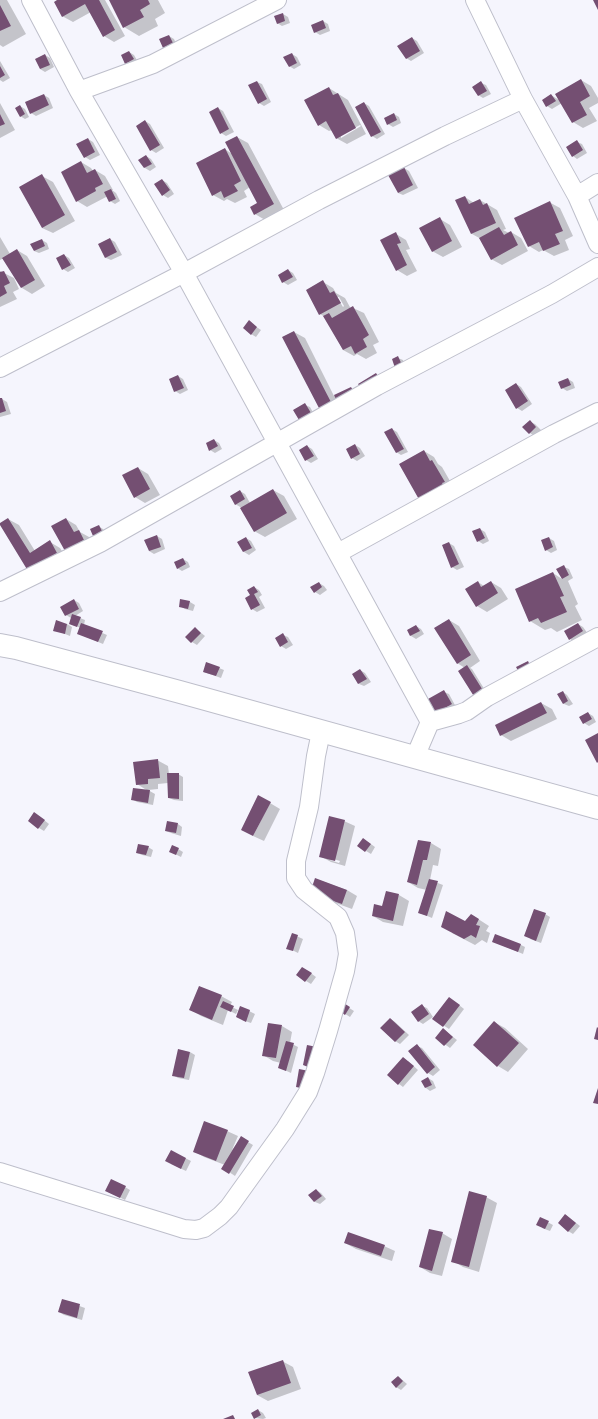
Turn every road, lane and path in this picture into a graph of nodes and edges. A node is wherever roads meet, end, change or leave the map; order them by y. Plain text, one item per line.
1 (31, 0) edge
2 (277, 0) edge
3 (475, 0) edge
4 (79, 91) junction
5 (523, 99) junction
6 (598, 183) edge
7 (577, 196) junction
8 (598, 244) edge
9 (598, 267) edge
10 (184, 273) junction
11 (0, 368) edge
12 (598, 412) edge
13 (277, 442) junction
14 (338, 553) junction
15 (0, 592) edge
16 (598, 637) edge
17 (0, 645) edge
18 (430, 722) junction
19 (322, 732) junction
20 (415, 757) junction
21 (598, 808) edge
22 (0, 1172) edge

1 - 4 street
2 - 4 street
3 - 5 street
4 - 10 street
5 - 7 street
5 - 10 street
6 - 7 street
7 - 8 street
9 - 13 street
10 - 11 street
10 - 13 street
12 - 14 street
13 - 14 street
13 - 15 street
14 - 18 street
16 - 18 street
17 - 19 street
18 - 20 street
19 - 20 street
19 - 22 street
20 - 21 street

